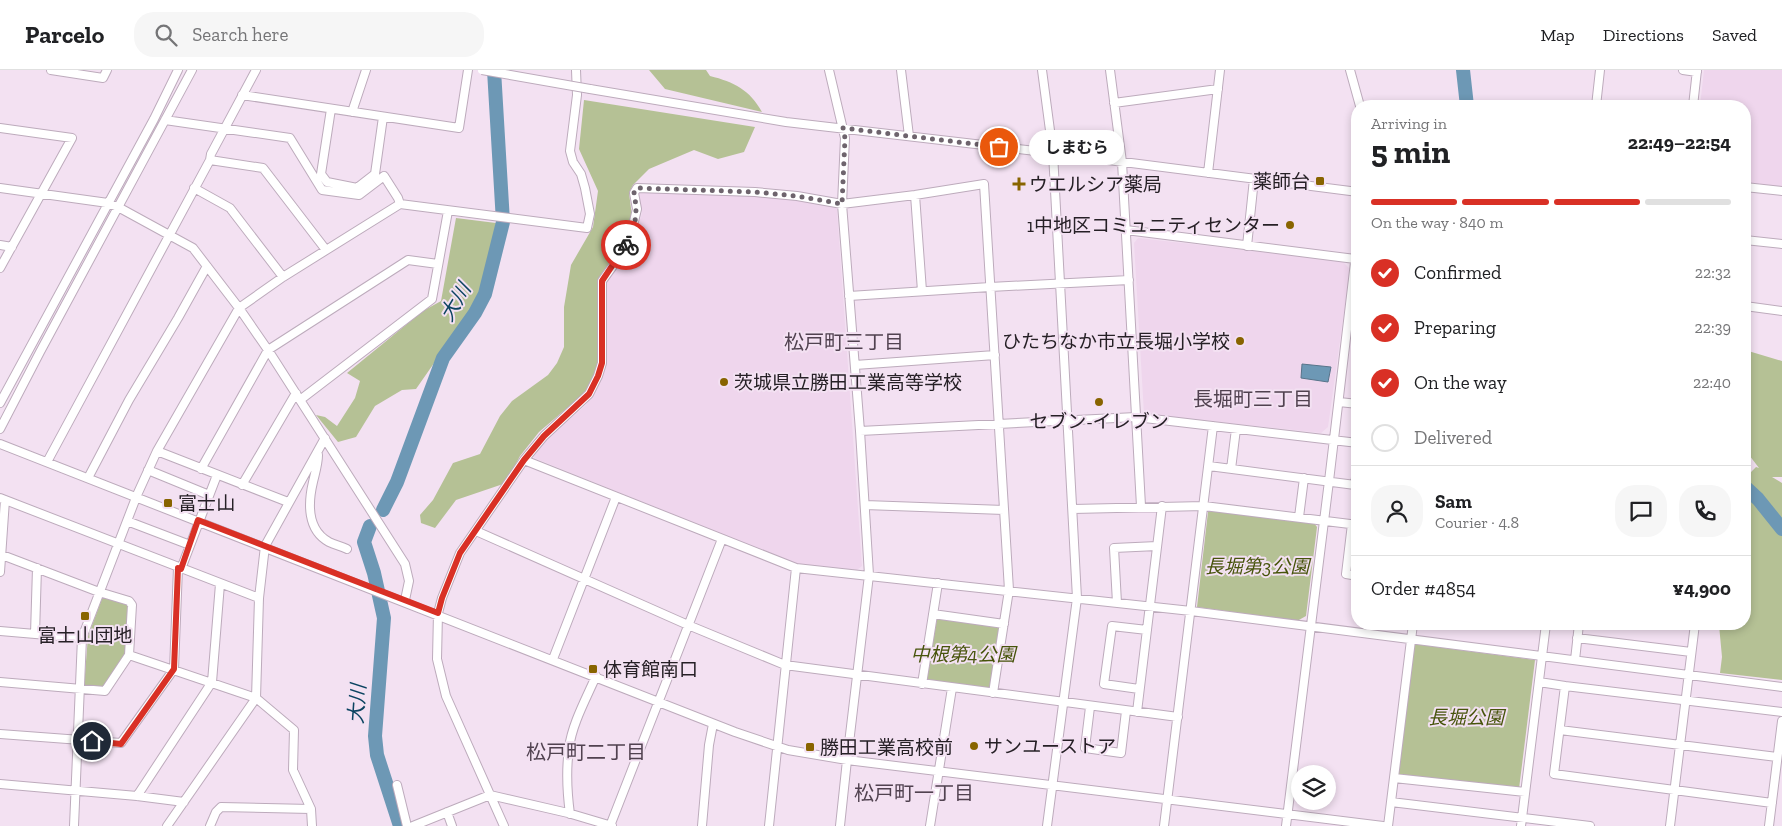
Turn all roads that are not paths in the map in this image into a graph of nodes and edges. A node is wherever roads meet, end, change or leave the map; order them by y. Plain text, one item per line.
1 (51, 70) edge
2 (107, 70) edge
3 (178, 70) edge
4 (192, 70) edge
5 (256, 70) edge
6 (366, 70) edge
7 (468, 70) edge
8 (482, 70) edge
9 (576, 70) edge
10 (829, 70) edge
11 (900, 70) edge
12 (1042, 70) edge
13 (1110, 70) edge
14 (1220, 70) edge
15 (1350, 70) edge
16 (1600, 70) edge
17 (1683, 70) edge
18 (1697, 71) edge
19 (1218, 89) junction
20 (242, 95) junction
21 (1358, 100) edge
22 (1597, 100) edge
23 (1694, 100) edge
24 (1114, 103) junction
25 (330, 109) junction
26 (352, 112) junction
27 (383, 117) junction
28 (165, 120) junction
29 (0, 128) edge
30 (843, 128) junction
31 (224, 129) junction
32 (909, 136) junction
33 (1053, 153) junction
34 (210, 160) junction
35 (1122, 162) junction
36 (1208, 173) junction
37 (1254, 179) junction
38 (0, 188) edge
39 (194, 188) junction
40 (1751, 188) edge
41 (1351, 191) edge
42 (1782, 191) edge
43 (41, 194) junction
44 (915, 195) junction
45 (108, 204) junction
46 (400, 204) junction
47 (842, 204) junction
48 (118, 207) junction
49 (448, 211) junction
50 (1126, 230) junction
51 (169, 235) junction
52 (1751, 241) edge
53 (1782, 244) edge
54 (0, 245) edge
55 (1247, 246) junction
56 (12, 247) junction
57 (326, 250) junction
58 (1351, 259) edge
59 (438, 264) junction
60 (207, 266) junction
61 (0, 268) edge
62 (283, 277) junction
63 (1129, 280) junction
64 (1060, 284) junction
65 (990, 287) junction
66 (922, 291) junction
67 (1351, 294) edge
68 (849, 296) junction
69 (1751, 307) edge
70 (239, 308) junction
71 (1782, 311) edge
72 (1348, 321) junction
73 (1351, 321) edge
74 (268, 350) junction
75 (994, 355) junction
76 (854, 365) junction
77 (296, 393) junction
78 (300, 400) junction
79 (1339, 402) junction
80 (0, 403) edge
81 (1351, 403) edge
82 (1136, 417) junction
83 (1068, 420) junction
84 (999, 424) junction
85 (1213, 426) junction
86 (1236, 429) junction
87 (0, 430) edge
88 (860, 431) junction
89 (325, 438) junction
90 (1334, 440) junction
91 (1351, 442) edge
92 (0, 444) edge
93 (157, 451) junction
94 (318, 453) junction
95 (524, 460) junction
96 (47, 462) junction
97 (1208, 466) junction
98 (201, 469) junction
99 (1232, 469) junction
100 (148, 470) junction
101 (217, 475) junction
102 (88, 478) junction
103 (1304, 478) junction
104 (1329, 481) junction
105 (1351, 484) edge
106 (242, 485) junction
107 (209, 494) junction
108 (136, 495) junction
109 (616, 497) junction
110 (2, 499) edge
111 (288, 502) junction
112 (865, 505) junction
113 (1141, 506) junction
114 (1162, 506) junction
115 (1204, 506) junction
116 (1073, 509) junction
117 (1004, 510) junction
118 (1299, 517) junction
119 (198, 520) junction
120 (1324, 520) junction
121 (127, 521) junction
122 (1351, 523) edge
123 (476, 531) junction
124 (722, 540) junction
125 (118, 544) junction
126 (190, 545) junction
127 (265, 546) junction
128 (1158, 546) junction
129 (1351, 546) edge
130 (347, 549) dead end
131 (2, 555) junction
132 (37, 568) junction
133 (180, 568) junction
134 (796, 568) junction
135 (0, 572) edge
136 (869, 575) junction
137 (1351, 575) edge
138 (584, 579) junction
139 (938, 583) junction
140 (220, 584) junction
141 (1009, 590) junction
142 (100, 592) junction
143 (259, 598) junction
144 (1077, 598) junction
145 (405, 600) junction
146 (1117, 603) junction
147 (1150, 607) junction
148 (1191, 611) junction
149 (438, 613) junction
150 (933, 614) junction
151 (1004, 624) junction
152 (688, 625) junction
153 (1311, 627) junction
154 (1147, 630) junction
155 (1412, 630) edge
156 (1545, 630) edge
157 (1578, 630) edge
158 (1694, 630) edge
159 (0, 631) edge
160 (34, 634) junction
161 (82, 638) junction
162 (1577, 638) junction
163 (1411, 639) junction
164 (1691, 652) junction
165 (130, 655) junction
166 (1542, 656) junction
167 (552, 659) junction
168 (1574, 660) junction
169 (785, 666) junction
170 (174, 669) junction
171 (1689, 675) junction
172 (596, 676) junction
173 (857, 676) junction
174 (0, 682) edge
175 (212, 682) junction
176 (1539, 682) junction
177 (922, 684) junction
178 (1565, 686) junction
179 (1782, 687) edge
180 (952, 688) junction
181 (80, 690) junction
182 (1139, 690) junction
183 (993, 693) junction
184 (256, 698) junction
185 (658, 701) junction
186 (1685, 701) junction
187 (1064, 703) junction
188 (1090, 706) junction
189 (1126, 711) junction
190 (1136, 712) junction
191 (1782, 712) edge
192 (1178, 717) junction
193 (1782, 721) edge
194 (713, 724) junction
195 (1560, 730) junction
196 (0, 734) edge
197 (77, 740) junction
198 (1680, 746) junction
199 (776, 747) junction
200 (1777, 757) junction
201 (847, 760) junction
202 (938, 771) junction
203 (1394, 778) junction
204 (0, 784) edge
205 (397, 784) dead end
206 (1052, 786) junction
207 (76, 790) junction
208 (1674, 790) junction
209 (1525, 792) junction
210 (490, 795) junction
211 (137, 796) junction
212 (1168, 800) junction
213 (184, 802) junction
214 (1391, 802) junction
215 (1772, 802) junction
216 (311, 809) junction
217 (448, 812) junction
218 (570, 814) junction
219 (1287, 815) junction
220 (1522, 817) junction
221 (74, 826) edge
222 (167, 826) edge
223 (210, 826) edge
224 (312, 826) edge
225 (407, 826) edge
226 (413, 826) edge
227 (452, 826) edge
228 (504, 826) edge
229 (610, 826) edge
230 (702, 826) edge
231 (768, 826) edge
232 (840, 826) edge
233 (930, 826) edge
234 (1047, 826) edge
235 (1164, 826) edge
236 (1286, 826) edge
237 (1383, 826) edge
238 (1388, 826) edge
239 (1521, 826) edge
240 (1590, 826) edge
241 (1670, 826) edge
242 (1769, 826) edge

1 - 2 street
3 - 45 street
4 - 28 street
5 - 20 street
6 - 26 street
7 - 27 street
8 - 30 street, bridge
9 - 49 street
10 - 30 street
11 - 32 street
12 - 33 street
13 - 24 street
14 - 19 street
15 - 21 street
16 - 22 street
17 - 18 street
18 - 23 street
19 - 24 street
19 - 36 street
20 - 25 street
20 - 31 street
24 - 35 street
25 - 26 street
25 - 27 street
26 - 27 street
28 - 31 street
28 - 48 street
29 - 43 street
30 - 32 street
30 - 47 street
31 - 34 street
31 - 46 street
32 - 33 street
33 - 35 street
33 - 64 street
34 - 39 street
34 - 57 street
35 - 36 street
35 - 50 street
36 - 37 street
37 - 41 street
37 - 55 street
38 - 43 street
39 - 51 street
39 - 62 street
40 - 42 street
43 - 45 street
43 - 56 street
44 - 47 street
44 - 65 street
44 - 66 street
45 - 48 street
45 - 80 street
46 - 49 street
46 - 57 street
47 - 68 street
47 - 95 street
48 - 51 street
48 - 87 street
49 - 59 street
50 - 55 street
50 - 63 street
51 - 60 street
51 - 96 street
52 - 53 street
54 - 56 street
55 - 58 street
56 - 61 street
57 - 62 street
59 - 74 street
59 - 78 street
60 - 70 street
60 - 102 street
62 - 70 street
63 - 64 street
63 - 82 street
64 - 65 street
64 - 83 street
65 - 66 street
65 - 75 street
66 - 68 street
67 - 72 street
68 - 76 street
69 - 71 street
70 - 74 street
70 - 93 street
72 - 73 street
72 - 79 street
74 - 77 street
74 - 98 street
75 - 76 street
75 - 84 street
76 - 88 street
77 - 78 street
77 - 106 street
78 - 89 street
79 - 81 street
79 - 90 street
82 - 83 street
82 - 85 street
82 - 113 street
83 - 84 street
83 - 116 street
84 - 88 street
84 - 117 street
85 - 86 street
85 - 97 street
86 - 90 street
86 - 99 street
88 - 112 street
89 - 94 street
89 - 145 street
90 - 91 street
90 - 104 street
92 - 96 street
93 - 98 street
93 - 100 street
94 - 111 street
94 - 130 street
95 - 109 street
95 - 123 street
96 - 102 street
97 - 99 street
97 - 115 street
98 - 101 street
99 - 103 street
100 - 107 street
100 - 108 street
101 - 106 street
101 - 107 street
102 - 108 street
103 - 104 street
103 - 118 street
104 - 105 street
104 - 120 street
106 - 111 street
107 - 119 street
108 - 119 street
108 - 121 street
109 - 124 street
109 - 138 street
110 - 125 street
110 - 131 street
111 - 127 street
112 - 117 street
112 - 136 street
113 - 114 street
113 - 116 street
114 - 115 street
114 - 128 street
115 - 118 street
115 - 148 street
116 - 144 street
117 - 141 street
118 - 120 street
119 - 126 street
119 - 127 street
120 - 122 street
120 - 153 street
121 - 125 street
121 - 126 street
123 - 138 street
123 - 149 street
124 - 134 street
124 - 152 street
125 - 133 street
125 - 142 street
126 - 133 street
127 - 143 street
127 - 145 street
128 - 146 street
128 - 147 street
129 - 137 street
131 - 132 street
131 - 135 street
132 - 142 street
132 - 160 street
133 - 140 street
133 - 170 street
134 - 136 street
134 - 169 street
136 - 139 street
136 - 173 street
138 - 152 street
138 - 167 street
139 - 141 street
139 - 150 street
140 - 143 street
140 - 175 street
141 - 144 street
141 - 151 street
142 - 161 street
142 - 165 street
143 - 184 street
144 - 146 street
144 - 187 street
145 - 149 street
146 - 147 street
147 - 148 street
147 - 154 street
148 - 153 street
148 - 192 street
149 - 167 street
149 - 210 street
150 - 151 street
150 - 177 street
151 - 183 street
152 - 169 street
152 - 185 street
153 - 163 street
153 - 219 street
154 - 182 street
154 - 182 street
155 - 163 street
156 - 166 street
157 - 162 street
158 - 164 street
159 - 160 street
160 - 161 street
161 - 181 street
162 - 164 street
162 - 168 street
163 - 166 street
163 - 203 street
164 - 171 street
165 - 170 street
165 - 181 street
166 - 168 street
166 - 176 street
167 - 172 street
168 - 171 street
169 - 173 street
169 - 199 street
170 - 175 street
170 - 197 street
171 - 179 street
171 - 186 street
172 - 185 street
172 - 218 street
173 - 177 street
173 - 201 street
174 - 181 street
175 - 184 street
175 - 211 street
176 - 178 street
176 - 209 street
177 - 180 street
178 - 186 street
178 - 195 street
180 - 183 street
180 - 202 street
181 - 197 street
182 - 190 street
183 - 187 street
184 - 213 street
184 - 216 street
185 - 194 street
185 - 229 street
186 - 191 street
186 - 198 street
187 - 188 street
187 - 206 street
188 - 189 street
188 - 189 street
189 - 190 street
190 - 192 street
192 - 212 street
193 - 200 street
194 - 199 street
194 - 230 street
195 - 198 street
195 - 208 street
196 - 197 street
197 - 207 street
198 - 200 street
198 - 208 street
199 - 201 street
199 - 231 street
200 - 215 street
201 - 202 street
201 - 232 street
202 - 206 street
202 - 233 street
203 - 209 street
203 - 214 street
204 - 207 street
205 - 225 street
206 - 212 street
206 - 234 street
207 - 211 street
207 - 221 street
208 - 215 street
208 - 241 street
209 - 220 street
210 - 217 street
210 - 218 street
210 - 228 street
211 - 213 street
212 - 219 street
212 - 235 street
213 - 222 street
214 - 220 street
214 - 238 street
215 - 242 street
216 - 223 street
216 - 224 street
217 - 226 street
217 - 227 street
218 - 229 street
219 - 236 street
219 - 237 street
220 - 239 street
220 - 240 street

